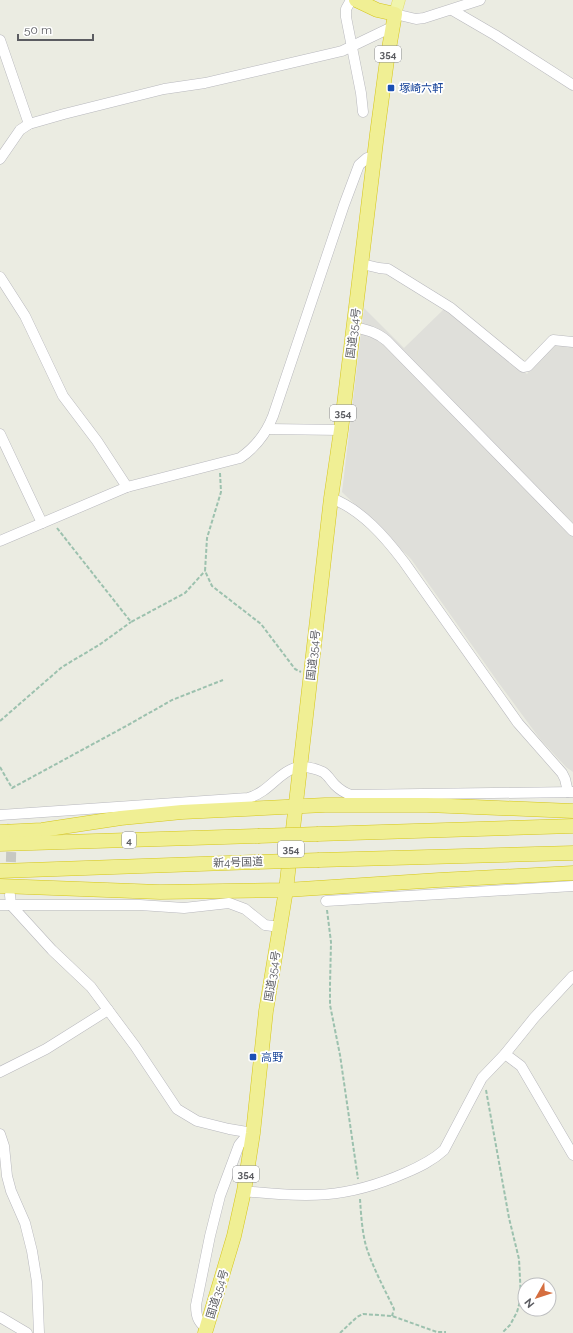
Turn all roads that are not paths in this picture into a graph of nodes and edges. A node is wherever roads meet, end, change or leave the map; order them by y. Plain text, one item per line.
1 (351, 0) edge
2 (356, 0) edge
3 (399, 0) edge
4 (480, 0) edge
5 (452, 10) junction
6 (394, 21) junction
7 (0, 40) edge
8 (352, 48) junction
9 (573, 85) edge
10 (363, 112) dead end
11 (29, 124) junction
12 (374, 156) junction
13 (0, 159) edge
14 (362, 264) junction
15 (0, 277) edge
16 (354, 327) junction
17 (573, 342) edge
18 (268, 429) junction
19 (341, 430) junction
20 (0, 434) edge
21 (127, 487) junction
22 (331, 498) junction
23 (46, 521) junction
24 (573, 531) edge
25 (0, 541) edge
26 (301, 767) junction
27 (571, 792) edge
28 (296, 808) junction
29 (573, 811) edge
30 (0, 815) edge
31 (573, 826) edge
32 (0, 832) edge
33 (0, 844) edge
34 (573, 853) edge
35 (0, 871) edge
36 (573, 873) edge
37 (573, 886) edge
38 (286, 890) junction
39 (7, 895) edge
40 (326, 901) road end
41 (0, 905) edge
42 (280, 927) junction
43 (573, 976) edge
44 (108, 1010) junction
45 (505, 1054) junction
46 (0, 1072) edge
47 (253, 1133) junction
48 (0, 1134) edge
49 (573, 1155) edge
50 (244, 1191) junction
51 (0, 1317) edge
52 (206, 1331) edge
53 (27, 1333) edge
54 (39, 1333) edge

1 - 8 street
2 - 6 highway
3 - 6 main road
4 - 5 street
5 - 6 street
5 - 9 street
6 - 8 street
6 - 12 highway, 国道354号 / 354
7 - 11 street
8 - 10 street
8 - 11 street
11 - 13 street
12 - 14 highway, 国道354号 / 354
12 - 18 street
14 - 16 highway, 国道354号 / 354
14 - 17 street
15 - 21 street
16 - 19 highway, 国道354号 / 354
16 - 24 street
18 - 19 street
18 - 21 street
19 - 22 highway, 国道354号 / 354
20 - 23 street
21 - 23 street
22 - 26 highway, 国道354号 / 354
22 - 27 street
23 - 25 street
26 - 27 street
26 - 28 highway, 国道354号 / 354
26 - 30 street
28 - 29 highway
28 - 32 highway
28 - 38 highway, 国道354号 / 354
31 - 33 highway, 4, bridge
34 - 35 highway, 新4号国道, bridge
36 - 38 highway
37 - 40 street
38 - 39 highway
38 - 42 highway, 国道354号 / 354
39 - 41 street
39 - 42 street
39 - 44 street
42 - 47 highway, 国道354号 / 354
43 - 45 street
44 - 46 street
44 - 47 street
45 - 49 street
45 - 50 street
47 - 50 highway, 国道354号 / 354
47 - 52 street
48 - 54 street
50 - 52 highway, 国道354号 / 354
51 - 53 street

